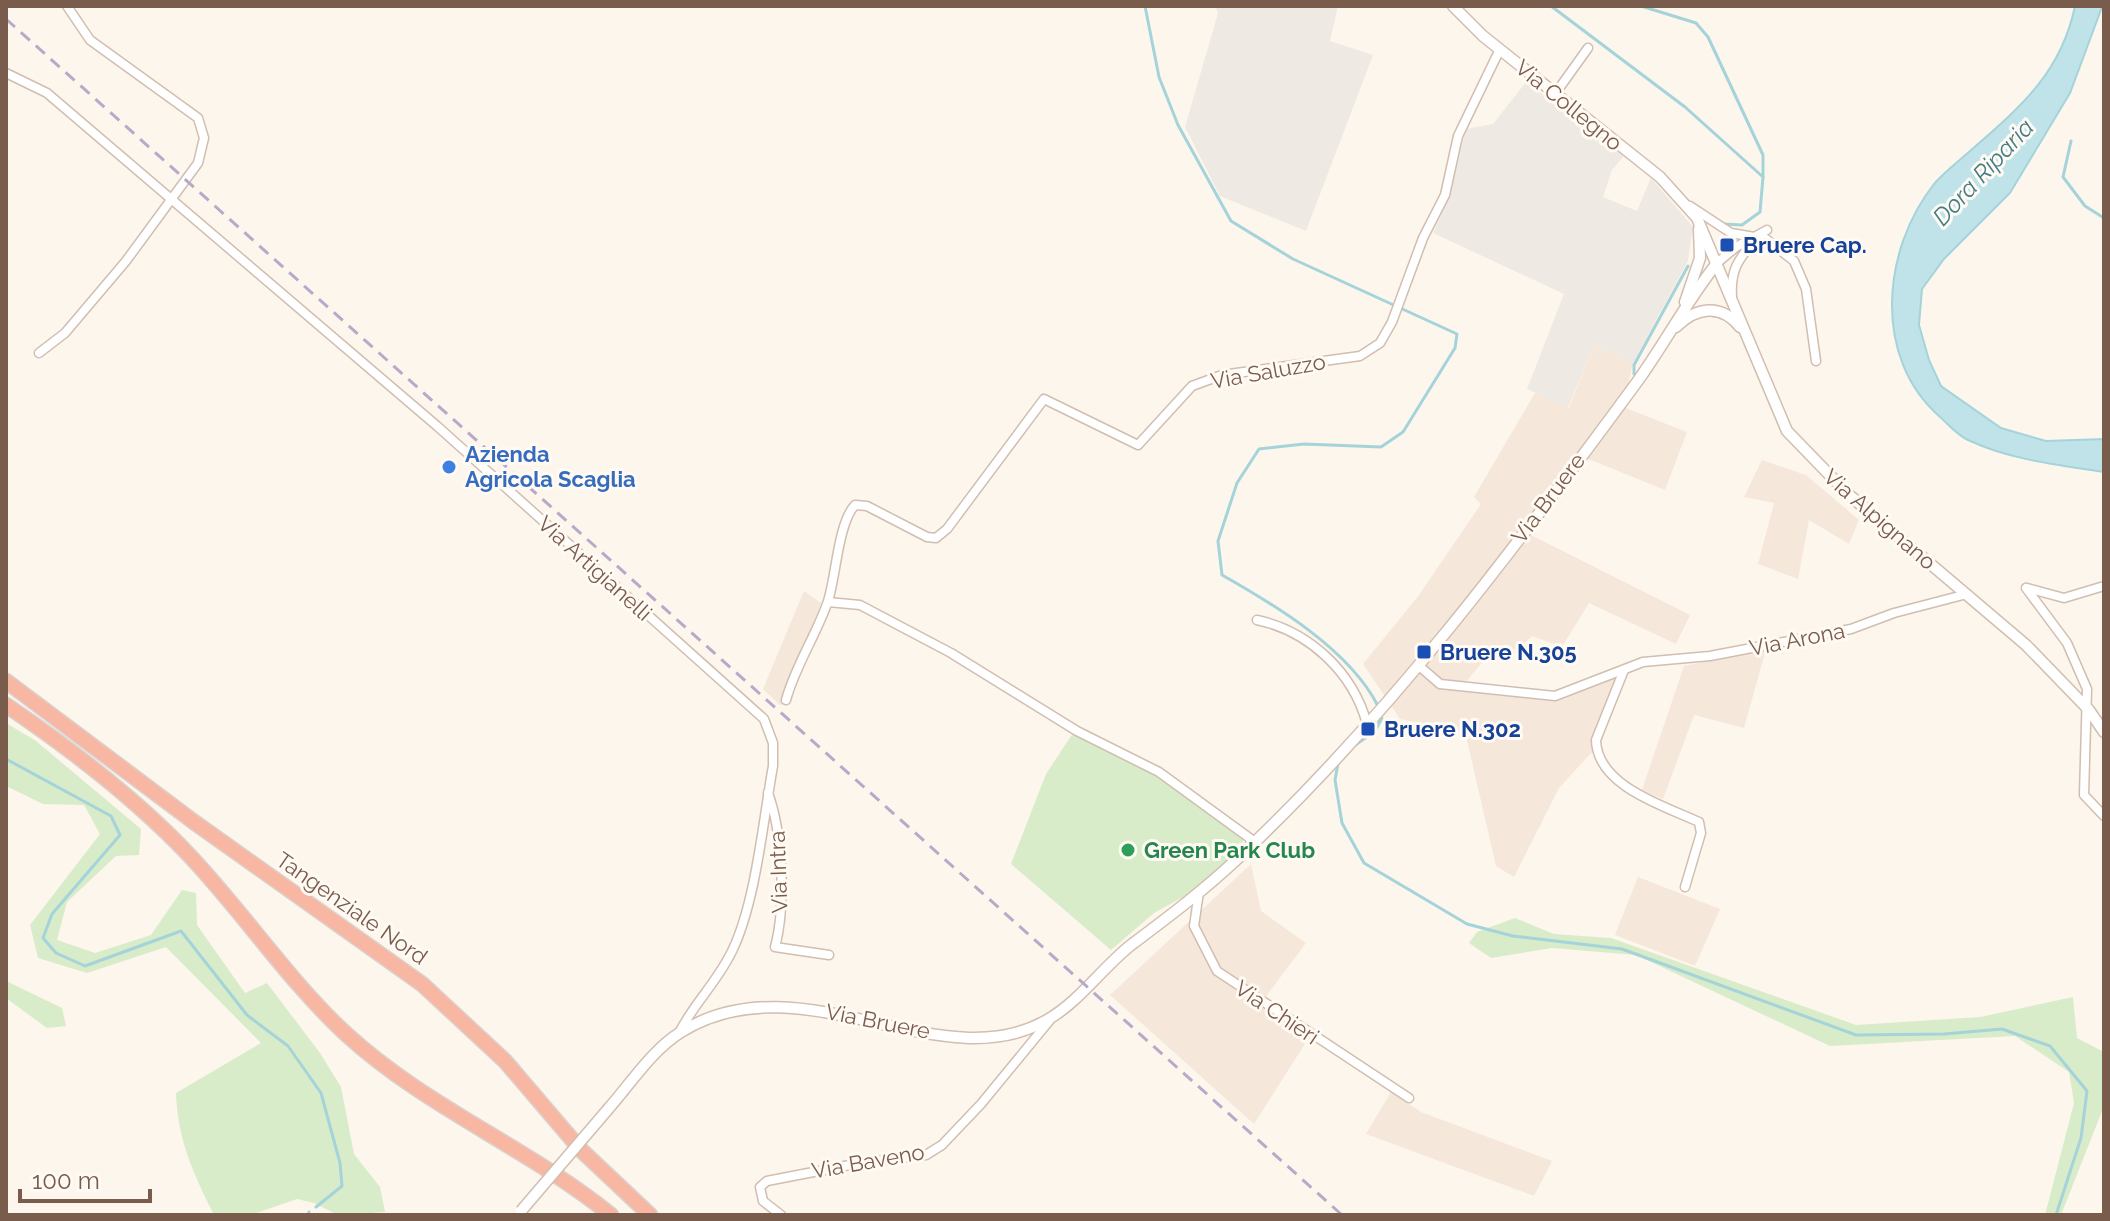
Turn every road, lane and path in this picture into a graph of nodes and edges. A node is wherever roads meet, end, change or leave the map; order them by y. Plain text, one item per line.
1 (67, 6) edge
2 (1453, 6) edge
3 (1588, 48) dead end
4 (1500, 49) junction
5 (6, 73) edge
6 (1555, 94) junction
7 (171, 198) junction
8 (1686, 203) junction
9 (1697, 218) junction
10 (1767, 230) dead end
11 (1756, 238) junction
12 (1717, 263) junction
13 (1732, 301) junction
14 (1683, 308) junction
15 (1745, 334) junction
16 (1663, 340) junction
17 (39, 353) dead end
18 (1816, 361) dead end
19 (2104, 586) edge
20 (1968, 593) junction
21 (828, 602) junction
22 (1257, 620) dead end
23 (1418, 665) junction
24 (1624, 670) junction
25 (6, 681) edge
26 (786, 700) dead end
27 (6, 705) edge
28 (2089, 710) junction
29 (1367, 724) junction
30 (2104, 732) edge
31 (768, 792) junction
32 (2104, 816) edge
33 (1255, 842) junction
34 (1685, 887) dead end
35 (1199, 892) junction
36 (829, 955) dead end
37 (1053, 1017) junction
38 (679, 1033) junction
39 (1409, 1098) dead end
40 (648, 1212) edge
41 (519, 1213) edge
42 (611, 1215) edge
43 (781, 1215) edge

1 - 7 street
2 - 4 street, Via Collegno
3 - 6 street
4 - 6 street, Via Collegno
4 - 21 street, Via Saluzzo
5 - 7 street, Via Artigianelli
6 - 8 street, Via Collegno
7 - 17 street
7 - 31 street, Via Artigianelli
8 - 9 street, Via Collegno
8 - 11 street, Via Collegno
9 - 12 street, Via Collegno
9 - 14 street
10 - 11 street
11 - 12 street
11 - 13 street
11 - 18 street, Via Collegno
12 - 13 street, Via Alpignano
12 - 14 street, Via Bruere
13 - 15 street, Via Alpignano
14 - 16 street, Via Bruere
15 - 16 street
15 - 20 street, Via Alpignano
16 - 23 street, Via Bruere
19 - 28 street
20 - 24 street, Via Arona
20 - 28 street, Via Alpignano
21 - 26 street
21 - 33 street
22 - 29 street
23 - 24 street, Via Arona
23 - 29 street, Via Bruere
24 - 34 street
25 - 40 highway, Tangenziale Nord
27 - 42 highway
28 - 30 street, Via Alpignano
28 - 32 street
29 - 33 street, Via Bruere
31 - 36 street, Via Intra
31 - 38 street, Via Artigianelli
33 - 35 street, Via Bruere
35 - 37 street, Via Bruere
35 - 39 street, Via Chieri
37 - 38 street, Via Bruere
37 - 43 street, Via Baveno
38 - 41 street, Via Bruere, bridge

